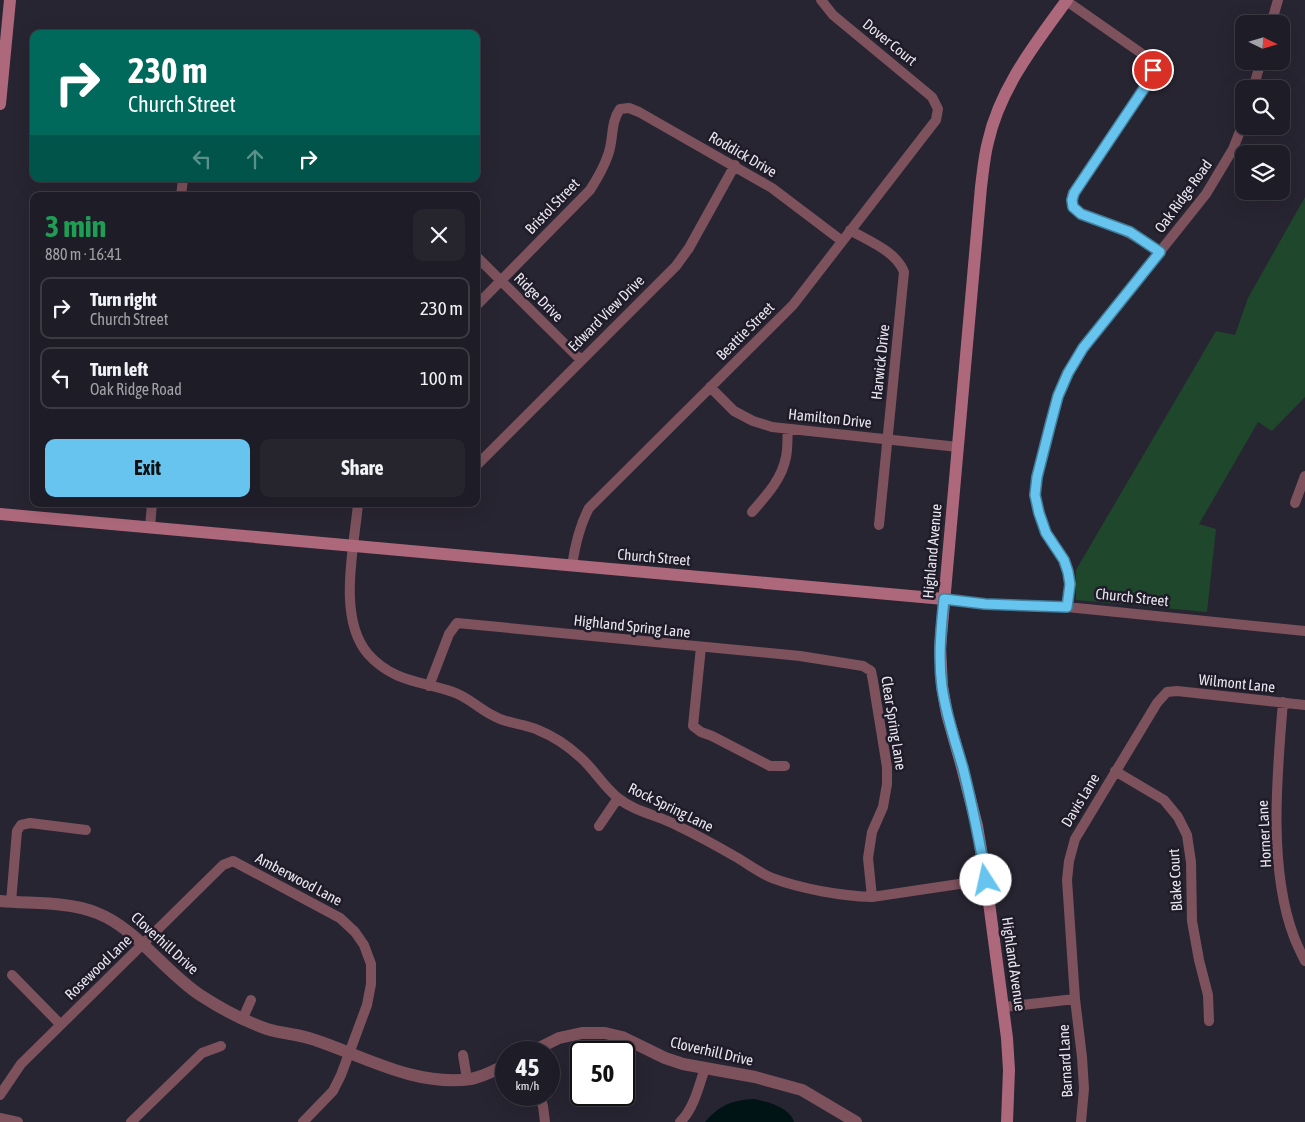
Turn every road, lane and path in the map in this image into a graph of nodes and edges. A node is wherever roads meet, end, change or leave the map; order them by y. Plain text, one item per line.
1 (10, 0) edge
2 (821, 0) edge
3 (1066, 0) edge
4 (1278, 0) edge
5 (1274, 15) edge
6 (0, 104) edge
7 (620, 109) joint
8 (938, 109) joint
9 (1238, 135) edge
10 (735, 166) junction
11 (850, 230) junction
12 (842, 241) junction
13 (1160, 252) junction
14 (480, 260) edge
15 (501, 281) junction
16 (480, 302) edge
17 (581, 360) junction
18 (710, 388) junction
19 (788, 429) junction
20 (887, 439) junction
21 (958, 447) junction
22 (480, 462) edge
23 (1305, 476) edge
24 (1295, 503) dead end
25 (152, 507) edge
26 (358, 507) edge
27 (752, 512) dead end
28 (0, 514) edge
29 (879, 525) dead end
30 (150, 527) junction
31 (354, 546) junction
32 (572, 566) junction
33 (944, 599) junction
34 (1067, 607) junction
35 (1305, 631) edge
36 (701, 648) junction
37 (871, 671) joint
38 (429, 686) junction
39 (1166, 692) joint
40 (1283, 702) junction
41 (1305, 705) edge
42 (785, 766) dead end
43 (1115, 771) junction
44 (618, 798) junction
45 (598, 826) dead end
46 (86, 830) dead end
47 (223, 865) joint
48 (986, 880) junction
49 (872, 897) junction
50 (6, 901) edge
51 (142, 945) junction
52 (1305, 961) edge
53 (12, 975) dead end
54 (1075, 999) junction
55 (251, 1000) dead end
56 (1004, 1007) junction
57 (243, 1018) junction
58 (1209, 1021) dead end
59 (60, 1024) junction
60 (553, 1041) edge
61 (221, 1046) dead end
62 (349, 1054) junction
63 (463, 1055) dead end
64 (705, 1068) junction
65 (495, 1069) edge
66 (467, 1079) junction
67 (0, 1095) edge
68 (543, 1106) edge
69 (0, 1118) edge
70 (18, 1122) edge
71 (131, 1122) edge
72 (303, 1122) edge
73 (545, 1122) edge
74 (680, 1122) edge
75 (856, 1122) edge
76 (1007, 1122) edge
77 (1081, 1122) edge

1 - 6 main road
2 - 8 street, Dover Court
3 - 13 street
3 - 21 main road, Highland Avenue
4 - 5 street
7 - 10 street, Roddick Drive
7 - 15 street, Bristol Street
8 - 11 street, Beattie Street
9 - 13 street, Oak Ridge Road
10 - 12 street, Roddick Drive
10 - 17 street, Edward View Drive
11 - 12 street, Beattie Street
11 - 20 street, Harwick Drive
12 - 18 street, Beattie Street
13 - 34 street, Oak Ridge Road
14 - 15 street, Ridge Drive
15 - 16 street, Bristol Street
15 - 17 street, Ridge Drive
17 - 22 street, Edward View Drive
18 - 19 street, Hamilton Drive
18 - 32 street, Beattie Street
19 - 20 street, Hamilton Drive
19 - 27 street
20 - 21 street, Hamilton Drive
20 - 29 street, Harwick Drive
21 - 33 main road, Highland Avenue
23 - 24 street
25 - 30 street
26 - 31 street
28 - 30 main road, Church Street
30 - 31 main road, Church Street
31 - 32 main road, Church Street
31 - 38 street, Rock Spring Lane
32 - 33 main road, Church Street
33 - 34 street, Church Street
33 - 48 main road, Highland Avenue
34 - 35 street, Church Street
36 - 37 street, Highland Spring Lane
36 - 38 street, Highland Spring Lane
36 - 42 street
37 - 49 street, Clear Spring Lane
38 - 44 street, Rock Spring Lane
39 - 40 street, Wilmont Lane
39 - 43 street, Davis Lane
40 - 41 street, Wilmont Lane
40 - 52 street, Horner Lane
43 - 54 street, Davis Lane
43 - 58 street, Blake Court
44 - 45 street
44 - 49 street, Rock Spring Lane
46 - 50 street
47 - 51 street, Rosewood Lane
47 - 62 street, Amberwood Lane
48 - 49 street, Rock Spring Lane
48 - 56 main road, Highland Avenue
50 - 51 street, Cloverhill Drive
51 - 57 street, Cloverhill Drive
51 - 59 street, Rosewood Lane
53 - 59 street
54 - 56 street
54 - 77 street, Barnard Lane
55 - 57 street
56 - 76 main road, Highland Avenue
57 - 62 street, Cloverhill Drive
59 - 67 street, Rosewood Lane
60 - 64 street, Cloverhill Drive
61 - 71 street
62 - 66 street, Cloverhill Drive
62 - 72 street, Amberwood Lane
63 - 66 street
64 - 74 street
64 - 75 street, Cloverhill Drive
65 - 66 street, Cloverhill Drive
68 - 73 street
69 - 70 street

